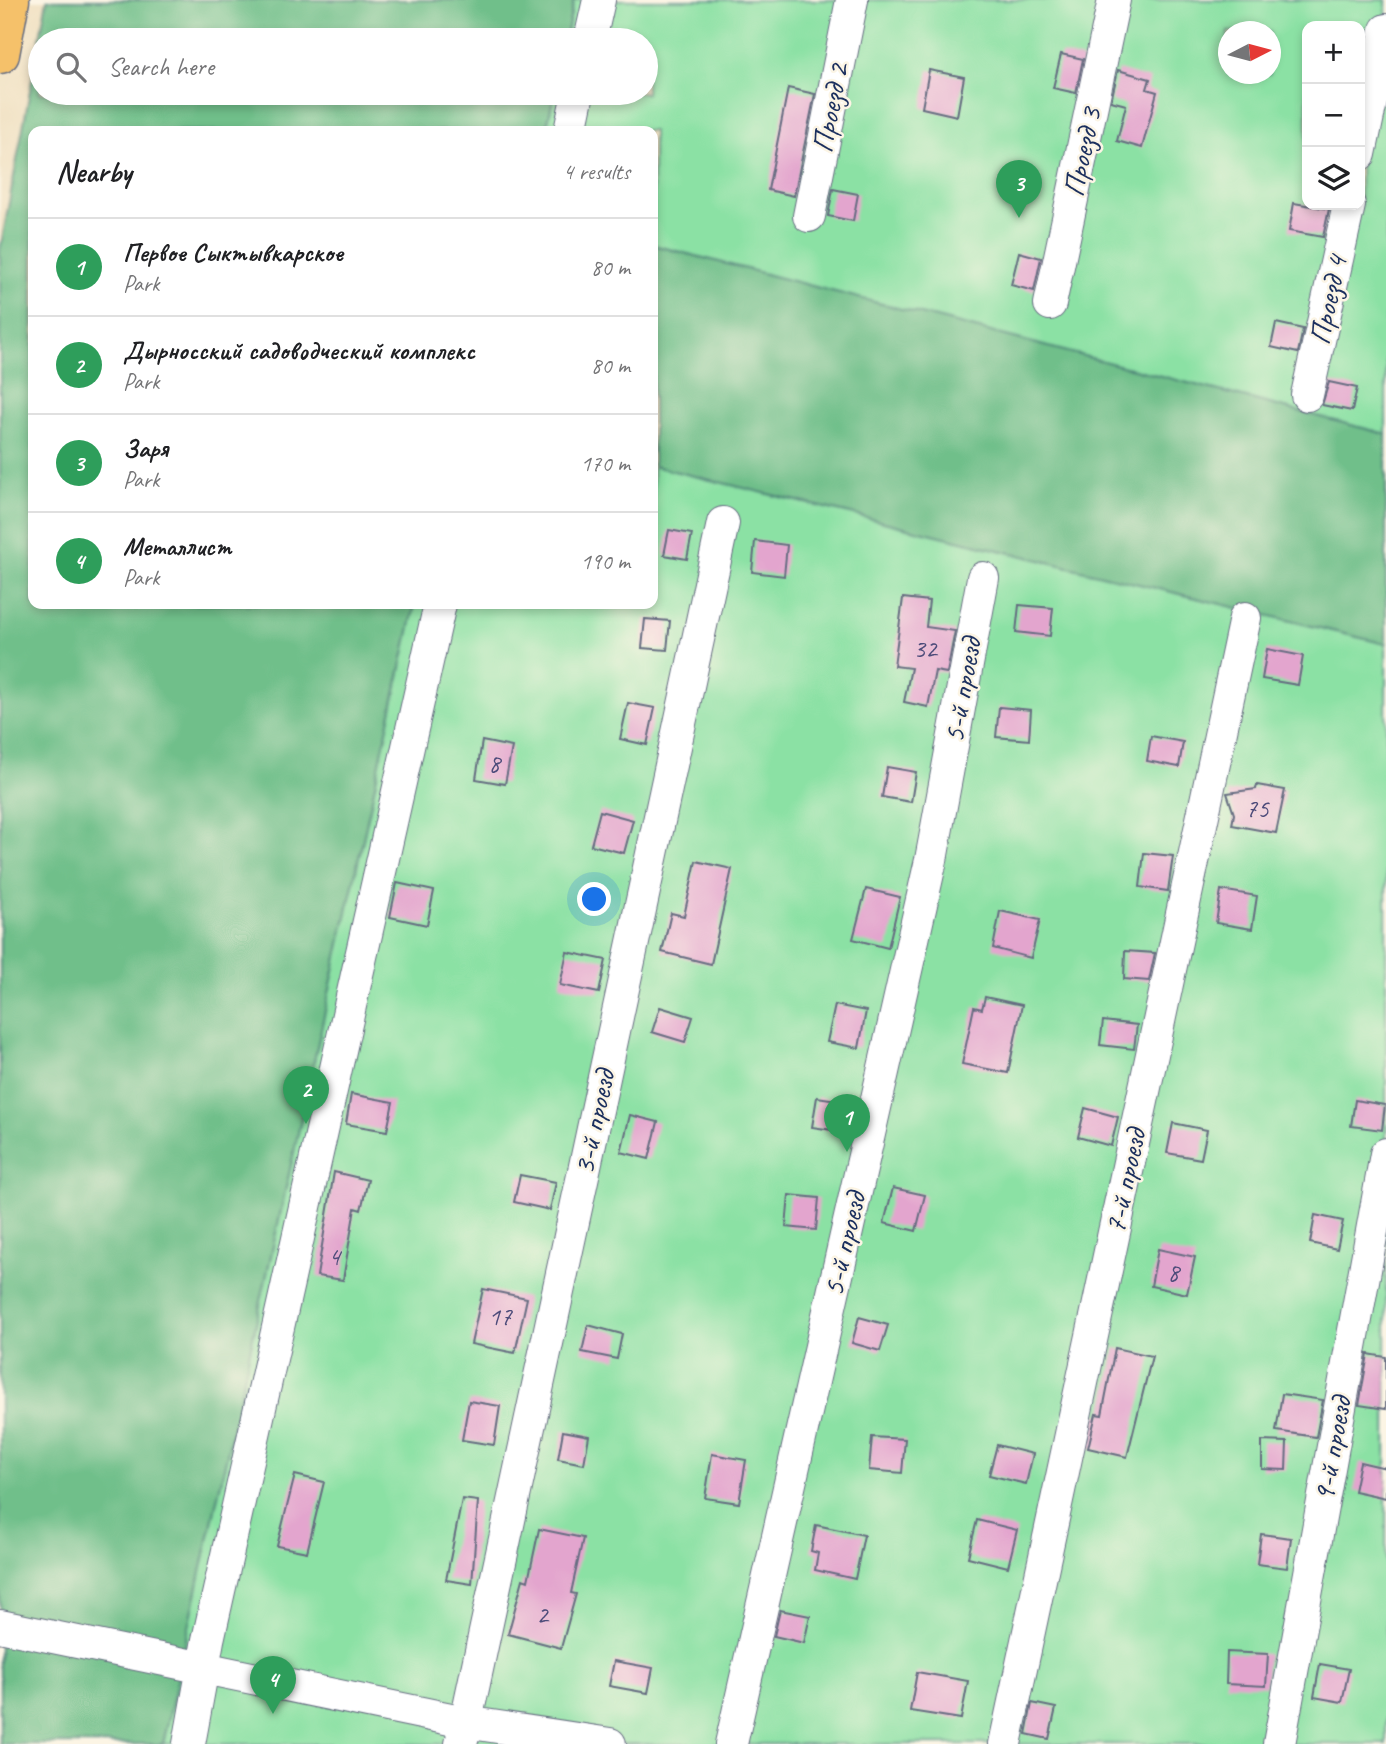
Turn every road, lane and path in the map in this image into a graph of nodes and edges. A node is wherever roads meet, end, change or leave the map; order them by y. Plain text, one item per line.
1 (10, 0) edge
2 (599, 0) edge
3 (852, 0) edge
4 (1114, 0) edge
5 (593, 28) edge
6 (1386, 30) edge
7 (0, 54) edge
8 (575, 105) edge
9 (571, 126) edge
10 (1361, 147) edge
11 (1348, 210) edge
12 (809, 216) dead end
13 (1051, 304) dead end
14 (1307, 395) dead end
15 (723, 523) dead end
16 (983, 578) dead end
17 (439, 609) edge
18 (1245, 618) dead end
19 (1386, 1154) edge
20 (0, 1626) edge
21 (205, 1654) junction
22 (463, 1733) edge
23 (189, 1744) edge
24 (610, 1744) edge
25 (731, 1744) edge
26 (1005, 1744) edge
27 (1279, 1744) edge

1 - 7 main road
2 - 5 street
3 - 12 street, Проезд 2
4 - 13 street, Проезд 3
6 - 10 street
8 - 9 street
11 - 14 street, Проезд 4
15 - 22 street, 3-й проезд
16 - 25 street, 5-й проезд
17 - 21 street
18 - 26 street, 7-й проезд
19 - 27 street, 9-й проезд
20 - 21 street
21 - 22 street
21 - 23 street
22 - 24 street

